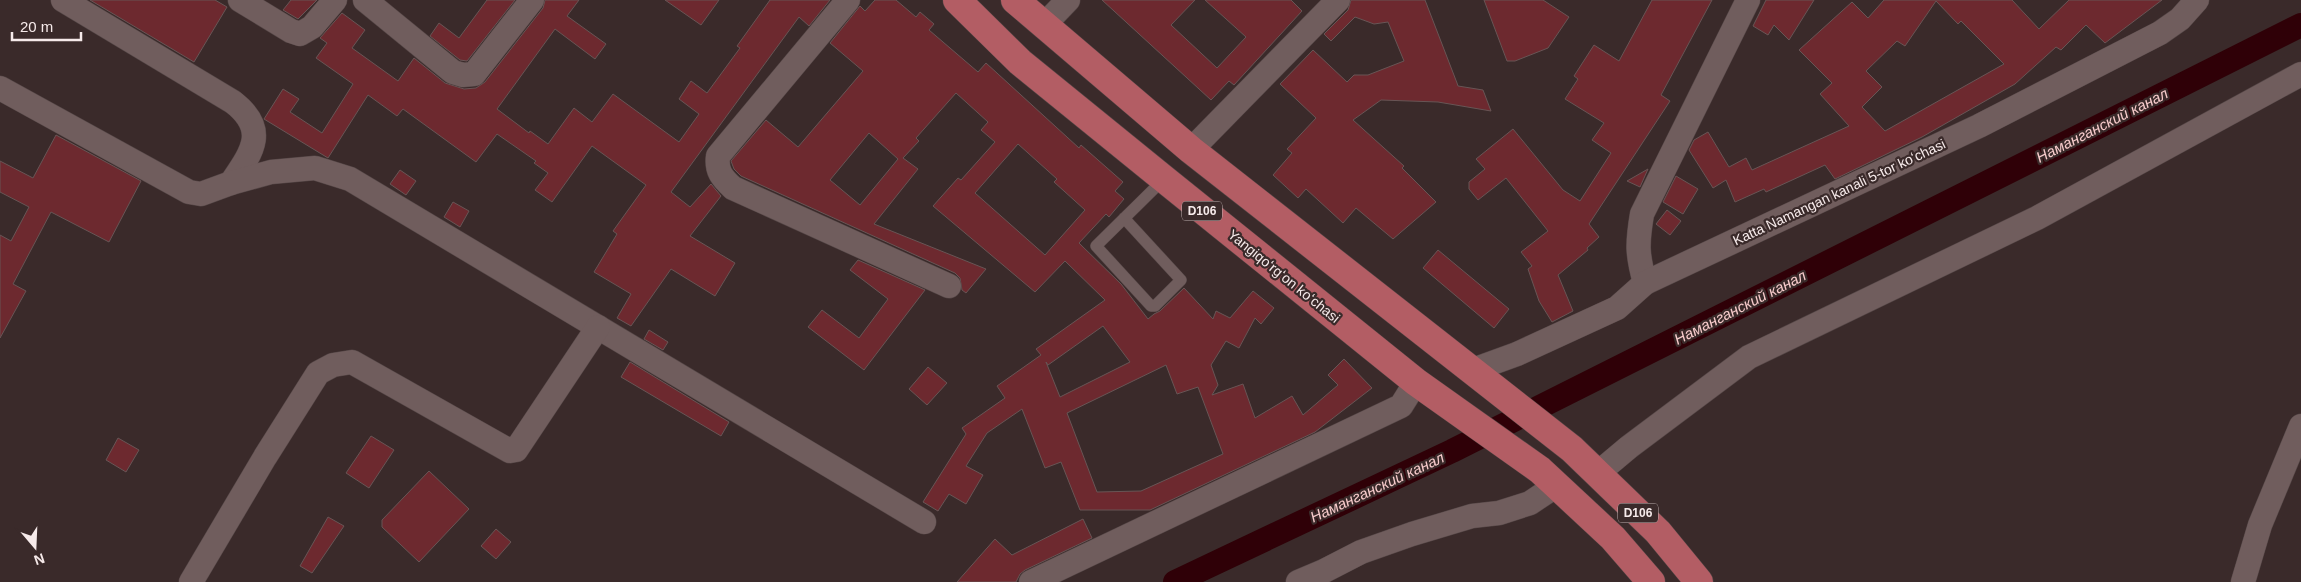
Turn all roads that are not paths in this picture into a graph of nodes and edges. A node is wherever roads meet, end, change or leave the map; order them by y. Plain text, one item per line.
1 (64, 0) edge
2 (240, 0) edge
3 (335, 0) edge
4 (365, 0) edge
5 (532, 0) edge
6 (848, 0) edge
7 (956, 0) edge
8 (1015, 0) edge
9 (1068, 0) edge
10 (1338, 0) edge
11 (1748, 0) edge
12 (2197, 0) edge
13 (1044, 25) junction
14 (2301, 74) edge
15 (0, 88) edge
16 (1191, 150) junction
17 (1164, 179) junction
18 (231, 183) junction
19 (1124, 218) junction
20 (1646, 283) junction
21 (949, 286) dead end
22 (598, 327) junction
23 (1473, 370) junction
24 (1416, 382) junction
25 (2301, 426) edge
26 (1598, 473) junction
27 (1548, 477) junction
28 (924, 522) dead end
29 (1319, 577) edge
30 (192, 582) edge
31 (1031, 582) edge
32 (1298, 582) edge
33 (1652, 582) edge
34 (1699, 582) edge
35 (2243, 582) edge

1 - 18 street
2 - 3 street
4 - 5 street
6 - 21 street
7 - 17 main road, Yangiqoʻrgʻon koʻchasi / D106
8 - 13 main road, D106
9 - 13 street
10 - 16 street
11 - 20 street
12 - 20 street, Katta Namangan kanali 5-tor koʻchasi
13 - 16 main road, D106
14 - 26 street
15 - 18 street
16 - 23 main road, D106
17 - 19 lane
17 - 24 main road, Yangiqoʻrgʻon koʻchasi / D106
18 - 22 street
19 - 19 lane
20 - 23 street, Katta Namangan kanali 5-tor koʻchasi
22 - 28 street
22 - 30 street
23 - 26 main road, D106
24 - 27 main road, Yangiqoʻrgʻon koʻchasi / D106
24 - 31 street
25 - 35 street
26 - 34 main road, D106
27 - 29 street
27 - 33 main road, D106
29 - 32 street

